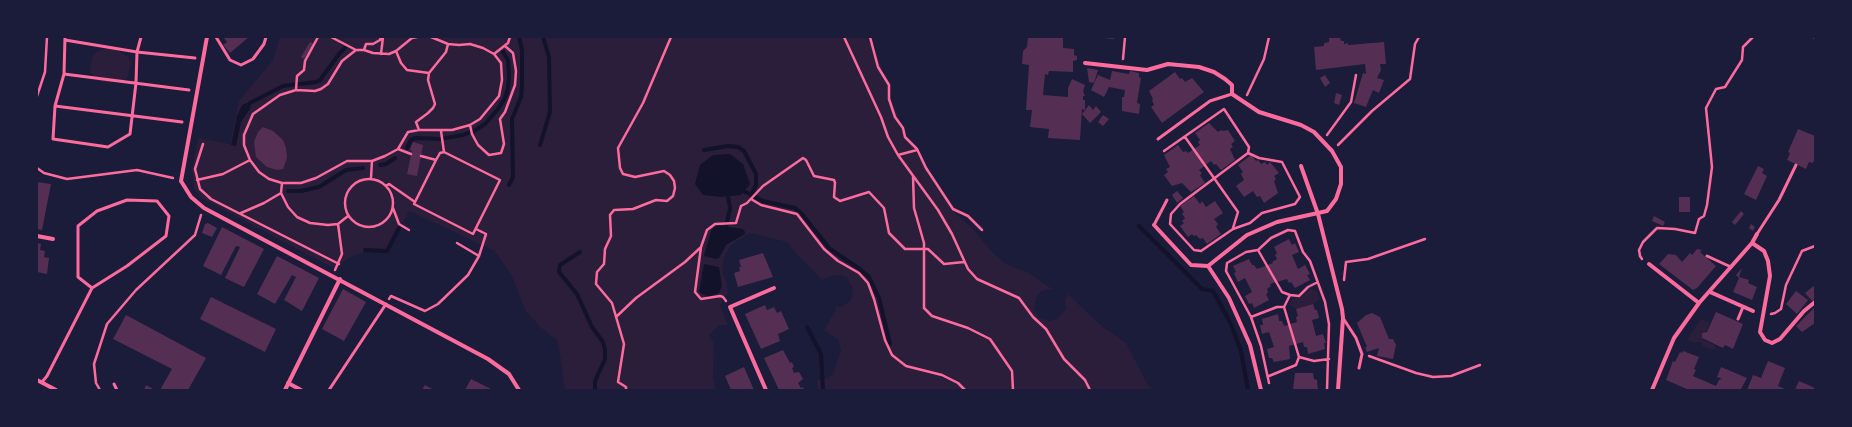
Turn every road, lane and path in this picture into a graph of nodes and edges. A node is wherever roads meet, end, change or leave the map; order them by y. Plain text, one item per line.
1 (47, 37) edge
2 (141, 37) edge
3 (207, 37) edge
4 (216, 37) edge
5 (266, 37) edge
6 (318, 37) edge
7 (331, 37) edge
8 (382, 37) edge
9 (417, 37) edge
10 (431, 37) edge
11 (436, 37) edge
12 (510, 37) edge
13 (671, 37) edge
14 (844, 37) edge
15 (870, 37) edge
16 (1125, 37) edge
17 (1269, 37) edge
18 (1419, 37) edge
19 (1753, 37) edge
20 (65, 39) edge
21 (448, 44) junction
22 (505, 46) junction
23 (356, 50) junction
24 (364, 50) junction
25 (396, 51) junction
26 (137, 52) junction
27 (381, 54) junction
28 (494, 54) junction
29 (195, 58) dead end
30 (1085, 63) dead end
31 (1122, 68) junction
32 (64, 74) junction
33 (429, 74) junction
34 (1356, 75) dead end
35 (136, 83) junction
36 (189, 90) dead end
37 (296, 90) junction
38 (1232, 94) junction
39 (37, 96) edge
40 (1244, 103) junction
41 (55, 106) junction
42 (131, 116) junction
43 (182, 122) dead end
44 (470, 125) junction
45 (419, 130) junction
46 (441, 131) junction
47 (1185, 137) junction
48 (1158, 139) dead end
49 (1323, 140) junction
50 (203, 144) dead end
51 (398, 149) junction
52 (917, 150) junction
53 (1164, 151) dead end
54 (1332, 151) junction
55 (444, 152) junction
56 (1248, 153) junction
57 (411, 154) dead end
58 (898, 155) junction
59 (421, 156) dead end
60 (250, 160) junction
61 (436, 160) junction
62 (372, 161) junction
63 (1796, 165) dead end
64 (1301, 166) dead end
65 (37, 168) edge
66 (913, 175) junction
67 (371, 178) junction
68 (1214, 179) junction
69 (197, 180) junction
70 (181, 181) junction
71 (282, 183) junction
72 (386, 186) junction
73 (281, 193) junction
74 (751, 199) junction
75 (1167, 200) dead end
76 (415, 202) junction
77 (204, 208) junction
78 (393, 208) junction
79 (240, 214) junction
80 (1318, 214) junction
81 (348, 216) junction
82 (338, 224) junction
83 (1154, 225) joint
84 (476, 229) junction
85 (1233, 229) junction
86 (409, 230) dead end
87 (982, 230) dead end
88 (1757, 234) joint
89 (37, 236) edge
90 (53, 239) dead end
91 (1426, 239) dead end
92 (457, 243) dead end
93 (1752, 243) junction
94 (1815, 246) edge
95 (700, 247) junction
96 (1258, 250) junction
97 (479, 256) junction
98 (1707, 256) dead end
99 (964, 262) junction
100 (1649, 264) joint
101 (1208, 266) junction
102 (1731, 267) junction
103 (340, 279) junction
104 (1318, 282) junction
105 (1344, 285) dead end
106 (92, 288) junction
107 (774, 288) dead end
108 (1710, 292) junction
109 (1290, 295) junction
110 (1815, 302) edge
111 (1699, 303) junction
112 (386, 304) junction
113 (730, 307) junction
114 (1284, 307) junction
115 (1744, 307) junction
116 (1753, 311) dead end
117 (1764, 314) junction
118 (616, 317) junction
119 (1251, 317) junction
120 (1343, 318) junction
121 (1738, 320) dead end
122 (1362, 354) junction
123 (1299, 357) junction
124 (1329, 359) junction
125 (1480, 364) dead end
126 (1360, 368) dead end
127 (1268, 376) junction
128 (37, 380) edge
129 (42, 382) junction
130 (288, 383) junction
131 (114, 384) dead end
132 (56, 390) edge
133 (100, 390) edge
134 (117, 390) edge
135 (285, 390) edge
136 (301, 390) edge
137 (329, 390) edge
138 (519, 390) edge
139 (626, 390) edge
140 (766, 390) edge
141 (966, 390) edge
142 (1013, 390) edge
143 (1090, 390) edge
144 (1261, 390) edge
145 (1270, 390) edge
146 (1327, 390) edge
147 (1338, 390) edge
148 (1652, 390) edge

1 - 39 path
2 - 26 lane
3 - 70 street
4 - 5 lane
6 - 37 path
7 - 23 path
8 - 24 path
8 - 27 path
9 - 25 path
10 - 11 path
11 - 21 path
12 - 22 path
13 - 118 path
14 - 58 path
15 - 52 path
16 - 31 path
17 - 40 path
18 - 54 path
19 - 100 path
20 - 26 lane
20 - 32 lane
21 - 28 path
21 - 33 path
22 - 28 path
22 - 44 path
23 - 24 path
23 - 37 path
24 - 27 path
25 - 27 path
25 - 33 path
26 - 29 lane
26 - 35 lane
28 - 44 path
30 - 31 street
31 - 38 street
32 - 35 lane
32 - 41 lane
33 - 45 path
34 - 49 path
35 - 36 lane
35 - 42 lane
37 - 60 path
38 - 40 street
38 - 48 lane
40 - 49 street
41 - 42 lane
41 - 42 lane
42 - 43 lane
44 - 46 path
45 - 46 path
45 - 51 path
46 - 55 path
47 - 53 path
47 - 56 path
47 - 68 path
49 - 54 street
50 - 69 path
51 - 57 path
51 - 62 path
52 - 58 path
52 - 87 path
54 - 80 street
55 - 61 path
55 - 84 path
56 - 68 path
56 - 85 path
58 - 66 path
59 - 61 path
60 - 69 path
60 - 71 path
61 - 76 path
62 - 67 path
62 - 71 path
63 - 88 lane
64 - 80 street
65 - 70 path
66 - 99 path
66 - 142 path
67 - 72 path
67 - 81 path
68 - 85 path
68 - 85 path
69 - 79 path
70 - 77 street
71 - 73 path
72 - 76 path
72 - 78 path
73 - 79 path
73 - 82 path
74 - 95 path
74 - 99 path
74 - 141 path
75 - 83 lane
76 - 84 path
77 - 103 street
77 - 133 path
78 - 81 path
78 - 86 path
79 - 82 path
80 - 101 street
80 - 120 street
81 - 82 path
83 - 101 street
84 - 97 path
88 - 93 street
89 - 90 street
91 - 105 path
92 - 97 path
93 - 102 street
93 - 117 street
94 - 117 path
95 - 113 path
95 - 118 path
96 - 104 path
96 - 109 path
96 - 119 path
97 - 112 path
98 - 102 lane
99 - 143 path
100 - 111 street
101 - 144 street
102 - 108 street
103 - 112 street
103 - 130 street
104 - 109 path
104 - 124 path
106 - 106 lane
106 - 129 lane
107 - 113 street
108 - 111 street
108 - 115 street
109 - 114 path
110 - 117 street
111 - 148 street
112 - 137 lane
112 - 138 street
113 - 140 street
114 - 119 path
114 - 123 path
115 - 116 street
115 - 121 lane
118 - 139 path
119 - 127 path
120 - 122 lane
120 - 147 street
122 - 125 path
122 - 126 lane
123 - 124 path
123 - 127 path
124 - 146 path
127 - 145 path
128 - 129 street
129 - 132 street
130 - 135 street
130 - 136 street
131 - 134 lane

